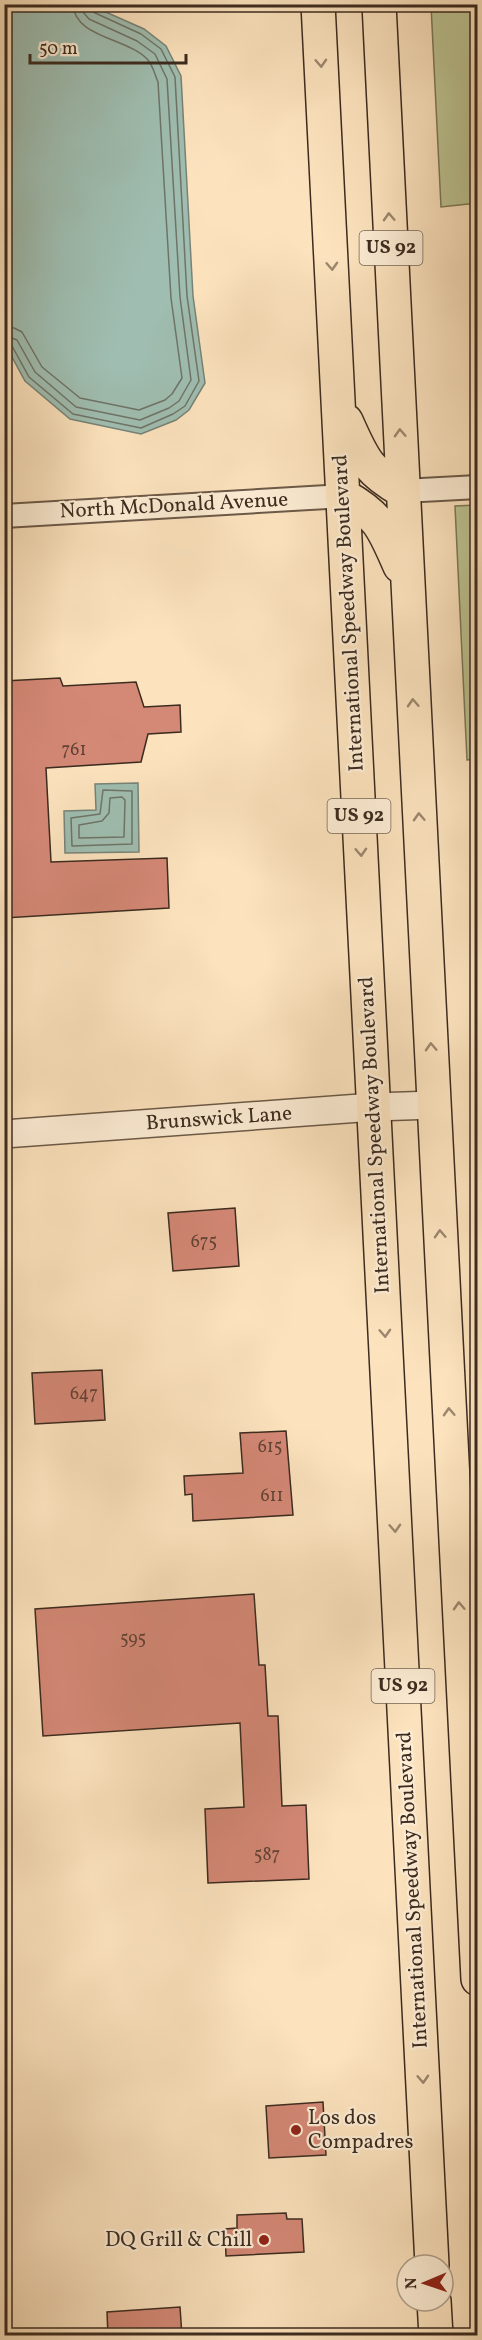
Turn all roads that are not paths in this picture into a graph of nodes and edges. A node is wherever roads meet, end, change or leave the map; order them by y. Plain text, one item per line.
1 (318, 4) edge
2 (379, 4) edge
3 (339, 405) junction
4 (477, 487) edge
5 (403, 491) junction
6 (344, 496) junction
7 (4, 516) edge
8 (408, 581) junction
9 (434, 1105) junction
10 (374, 1107) junction
11 (4, 1134) edge
12 (477, 1979) edge
13 (431, 2253) edge
14 (435, 2313) edge
15 (436, 2336) edge

1 -> 3 main road, International Speedway Boulevard / US 92
5 -> 2 main road, US 92
3 - 5 main road
3 - 6 main road, International Speedway Boulevard / US 92
4 - 5 street
5 - 8 main road, US 92
6 - 7 street, North McDonald Avenue
6 - 8 main road
6 -> 10 main road, International Speedway Boulevard / US 92
9 -> 8 main road, US 92
9 - 10 street, Brunswick Lane
12 -> 9 main road, US 92
10 - 11 street, Brunswick Lane
10 -> 13 main road, International Speedway Boulevard / US 92
14 - 15 main road

